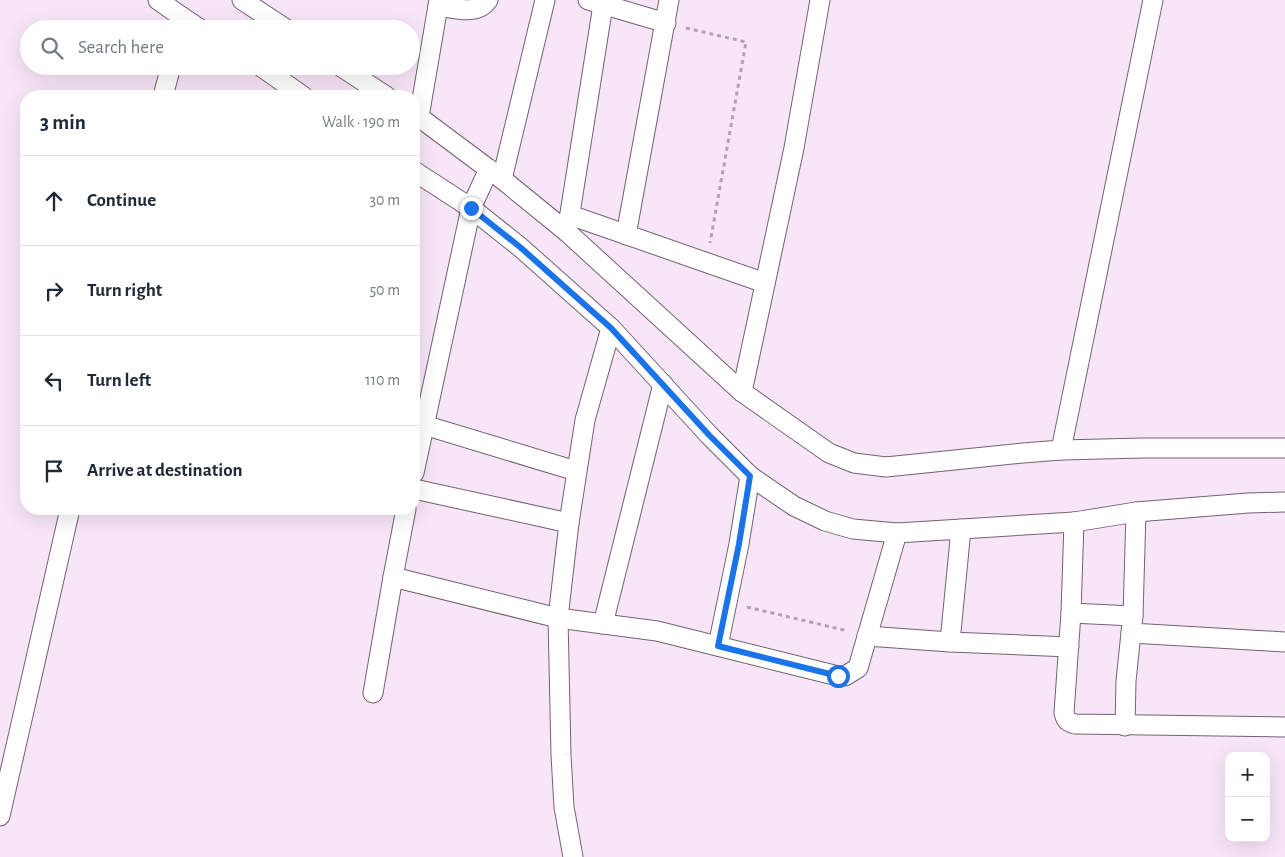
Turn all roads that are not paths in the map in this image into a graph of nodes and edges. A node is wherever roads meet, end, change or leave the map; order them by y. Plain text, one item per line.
1 (158, 0) edge
2 (242, 0) edge
3 (488, 0) edge
4 (545, 0) edge
5 (669, 0) edge
6 (820, 0) edge
7 (1153, 0) edge
8 (595, 2) edge
9 (439, 3) edge
10 (178, 20) edge
11 (272, 20) edge
12 (666, 23) junction
13 (169, 75) edge
14 (273, 75) edge
15 (354, 75) edge
16 (165, 90) edge
17 (294, 90) edge
18 (377, 90) edge
19 (420, 101) edge
20 (420, 118) edge
21 (420, 174) edge
22 (492, 175) junction
23 (473, 203) junction
24 (568, 223) junction
25 (626, 235) junction
26 (765, 283) junction
27 (611, 328) junction
28 (663, 384) junction
29 (742, 392) junction
30 (424, 425) junction
31 (420, 444) edge
32 (1285, 448) edge
33 (1061, 450) junction
34 (576, 471) junction
35 (750, 476) junction
36 (420, 490) edge
37 (1285, 502) edge
38 (1136, 512) junction
39 (69, 515) edge
40 (405, 515) edge
41 (1074, 522) junction
42 (569, 523) junction
43 (960, 530) junction
44 (897, 533) junction
45 (393, 577) junction
46 (1071, 614) junction
47 (558, 618) junction
48 (603, 624) junction
49 (1132, 624) junction
50 (867, 636) junction
51 (950, 642) junction
52 (1285, 642) edge
53 (718, 646) junction
54 (1069, 647) junction
55 (373, 693) dead end
56 (1125, 726) junction
57 (1285, 727) edge
58 (0, 816) edge
59 (573, 857) edge

1 - 10 street
2 - 11 street
3 - 9 street
4 - 22 street
5 - 12 street
6 - 26 street
7 - 33 street
8 - 12 street
8 - 24 street
9 - 19 street
12 - 25 street
13 - 16 street
14 - 17 street
15 - 18 street
20 - 22 street
21 - 23 street
22 - 23 street
22 - 24 street
23 - 27 street
23 - 30 street
24 - 25 street
24 - 29 street
25 - 26 street
26 - 29 street
27 - 28 street
27 - 34 street
28 - 35 street
28 - 48 street
29 - 33 street
30 - 31 street
30 - 34 street
32 - 33 street
34 - 42 street
35 - 44 street
35 - 53 street
36 - 42 street
37 - 38 street
38 - 41 street
38 - 49 street
39 - 58 street
40 - 45 street
41 - 43 street
41 - 46 street
42 - 47 street
43 - 44 street
43 - 51 street
44 - 50 street
45 - 47 street
45 - 55 street
46 - 49 street
46 - 54 street
47 - 48 street
47 - 59 street
48 - 53 street
49 - 52 street
49 - 56 street
50 - 51 street
50 - 53 street
51 - 54 street
54 - 56 street
56 - 57 street

